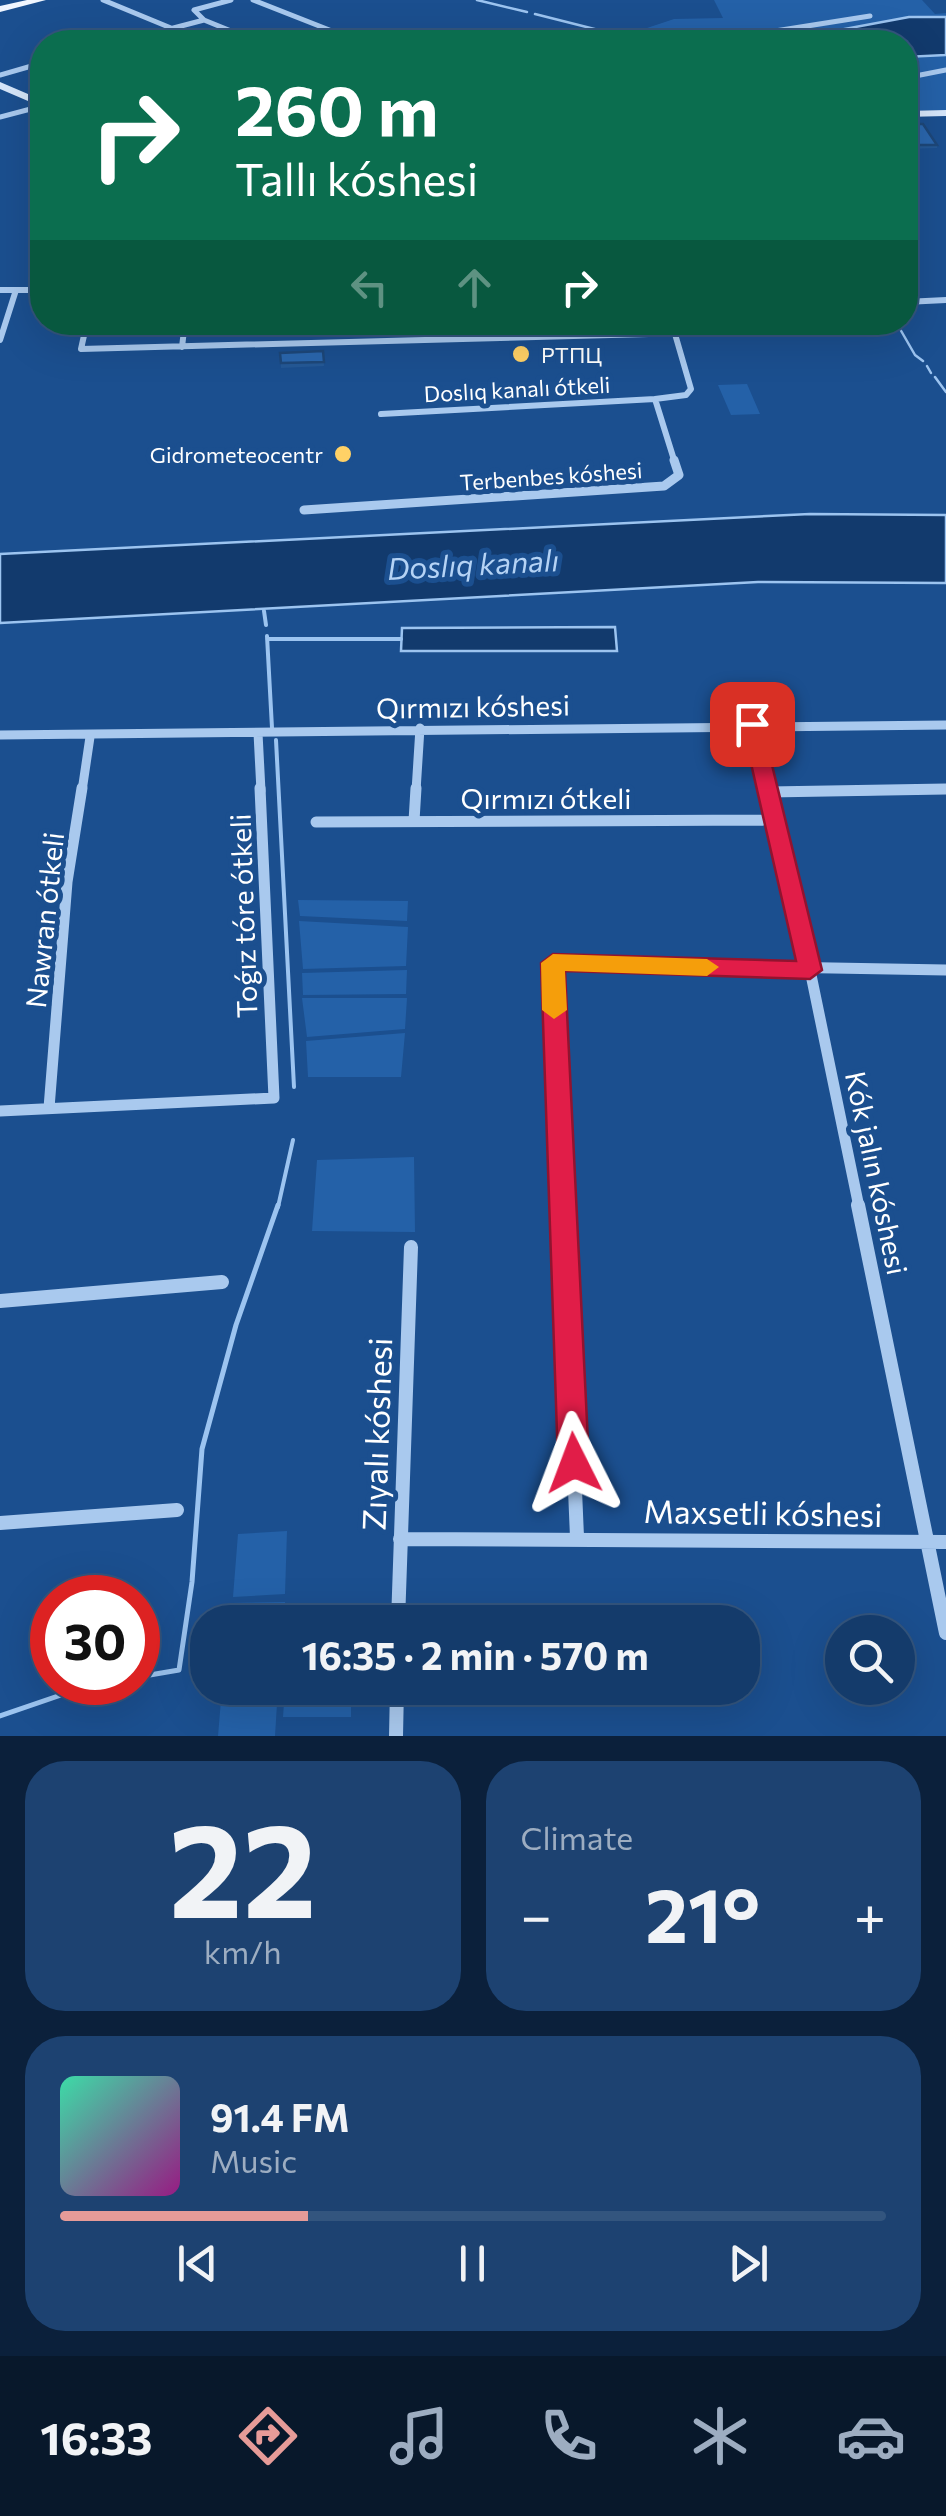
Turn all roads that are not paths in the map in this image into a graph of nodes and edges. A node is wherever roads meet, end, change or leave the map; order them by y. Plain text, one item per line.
1 (22, 0) edge
2 (40, 0) edge
3 (103, 0) edge
4 (231, 0) edge
5 (253, 0) edge
6 (0, 7) edge
7 (870, 16) dead end
8 (204, 20) junction
9 (173, 29) junction
10 (169, 30) edge
11 (229, 30) edge
12 (329, 30) edge
13 (782, 30) edge
14 (30, 66) edge
15 (946, 70) edge
16 (0, 75) edge
17 (918, 75) edge
18 (0, 86) edge
19 (30, 100) edge
20 (30, 108) edge
21 (946, 113) edge
22 (918, 114) edge
23 (0, 117) edge
24 (0, 290) edge
25 (16, 290) junction
26 (30, 290) edge
27 (946, 300) edge
28 (918, 301) edge
29 (84, 335) edge
30 (184, 335) edge
31 (593, 335) edge
32 (674, 335) edge
33 (0, 340) edge
34 (182, 348) junction
35 (655, 399) junction
36 (380, 414) dead end
37 (304, 510) dead end
38 (752, 724) junction
39 (946, 725) edge
40 (420, 728) junction
41 (258, 733) junction
42 (0, 735) edge
43 (90, 737) junction
44 (946, 790) edge
45 (768, 792) junction
46 (775, 820) junction
47 (414, 821) junction
48 (316, 822) dead end
49 (810, 970) junction
50 (946, 970) edge
51 (50, 1108) junction
52 (0, 1110) edge
53 (411, 1248) dead end
54 (222, 1282) dead end
55 (0, 1301) edge
56 (177, 1510) dead end
57 (0, 1523) edge
58 (577, 1536) junction
59 (400, 1539) junction
60 (927, 1542) junction
61 (946, 1542) edge
62 (398, 1605) edge
63 (946, 1632) edge
64 (397, 1705) edge
65 (396, 1736) edge

1 - 6 main road
2 - 6 main road
3 - 9 street
4 - 8 street
5 - 12 street
7 - 13 street
8 - 9 street
8 - 11 street
9 - 10 street
14 - 16 street
15 - 17 street
18 - 19 main road
20 - 23 street
21 - 22 main road
24 - 25 street
25 - 26 street
25 - 33 street
27 - 28 street
29 - 34 street
30 - 34 street
31 - 34 street
32 - 35 street
35 - 36 street, Doslıq kanalı ótkeli
35 - 37 street, Terbenbes kóshesi
38 - 39 street, Qırmızı kóshesi
38 - 40 street, Qırmızı kóshesi
38 - 45 street, Kók jalın kóshesi
40 - 41 street, Qırmızı kóshesi
40 - 47 street
41 - 43 street, Qırmızı kóshesi
41 - 51 street, Toǵız tóre ótkeli
42 - 43 street, Qırmızı kóshesi
43 - 51 street, Nawran ótkeli
44 - 45 street
45 - 46 street, Kók jalın kóshesi
46 - 47 street, Qırmızı ótkeli
46 - 49 street, Kók jalın kóshesi
47 - 48 street, Qırmızı ótkeli
49 - 50 street
49 - 58 street
49 - 60 street, Kók jalın kóshesi
51 - 52 street
53 - 59 street, Zıyalı kóshesi
54 - 55 street
56 - 57 street
58 - 59 street, Maxsetli kóshesi
58 - 60 street, Maxsetli kóshesi
59 - 62 street, Zıyalı kóshesi
60 - 61 street, Maxsetli kóshesi
60 - 63 street, Kók jalın kóshesi
64 - 65 street

